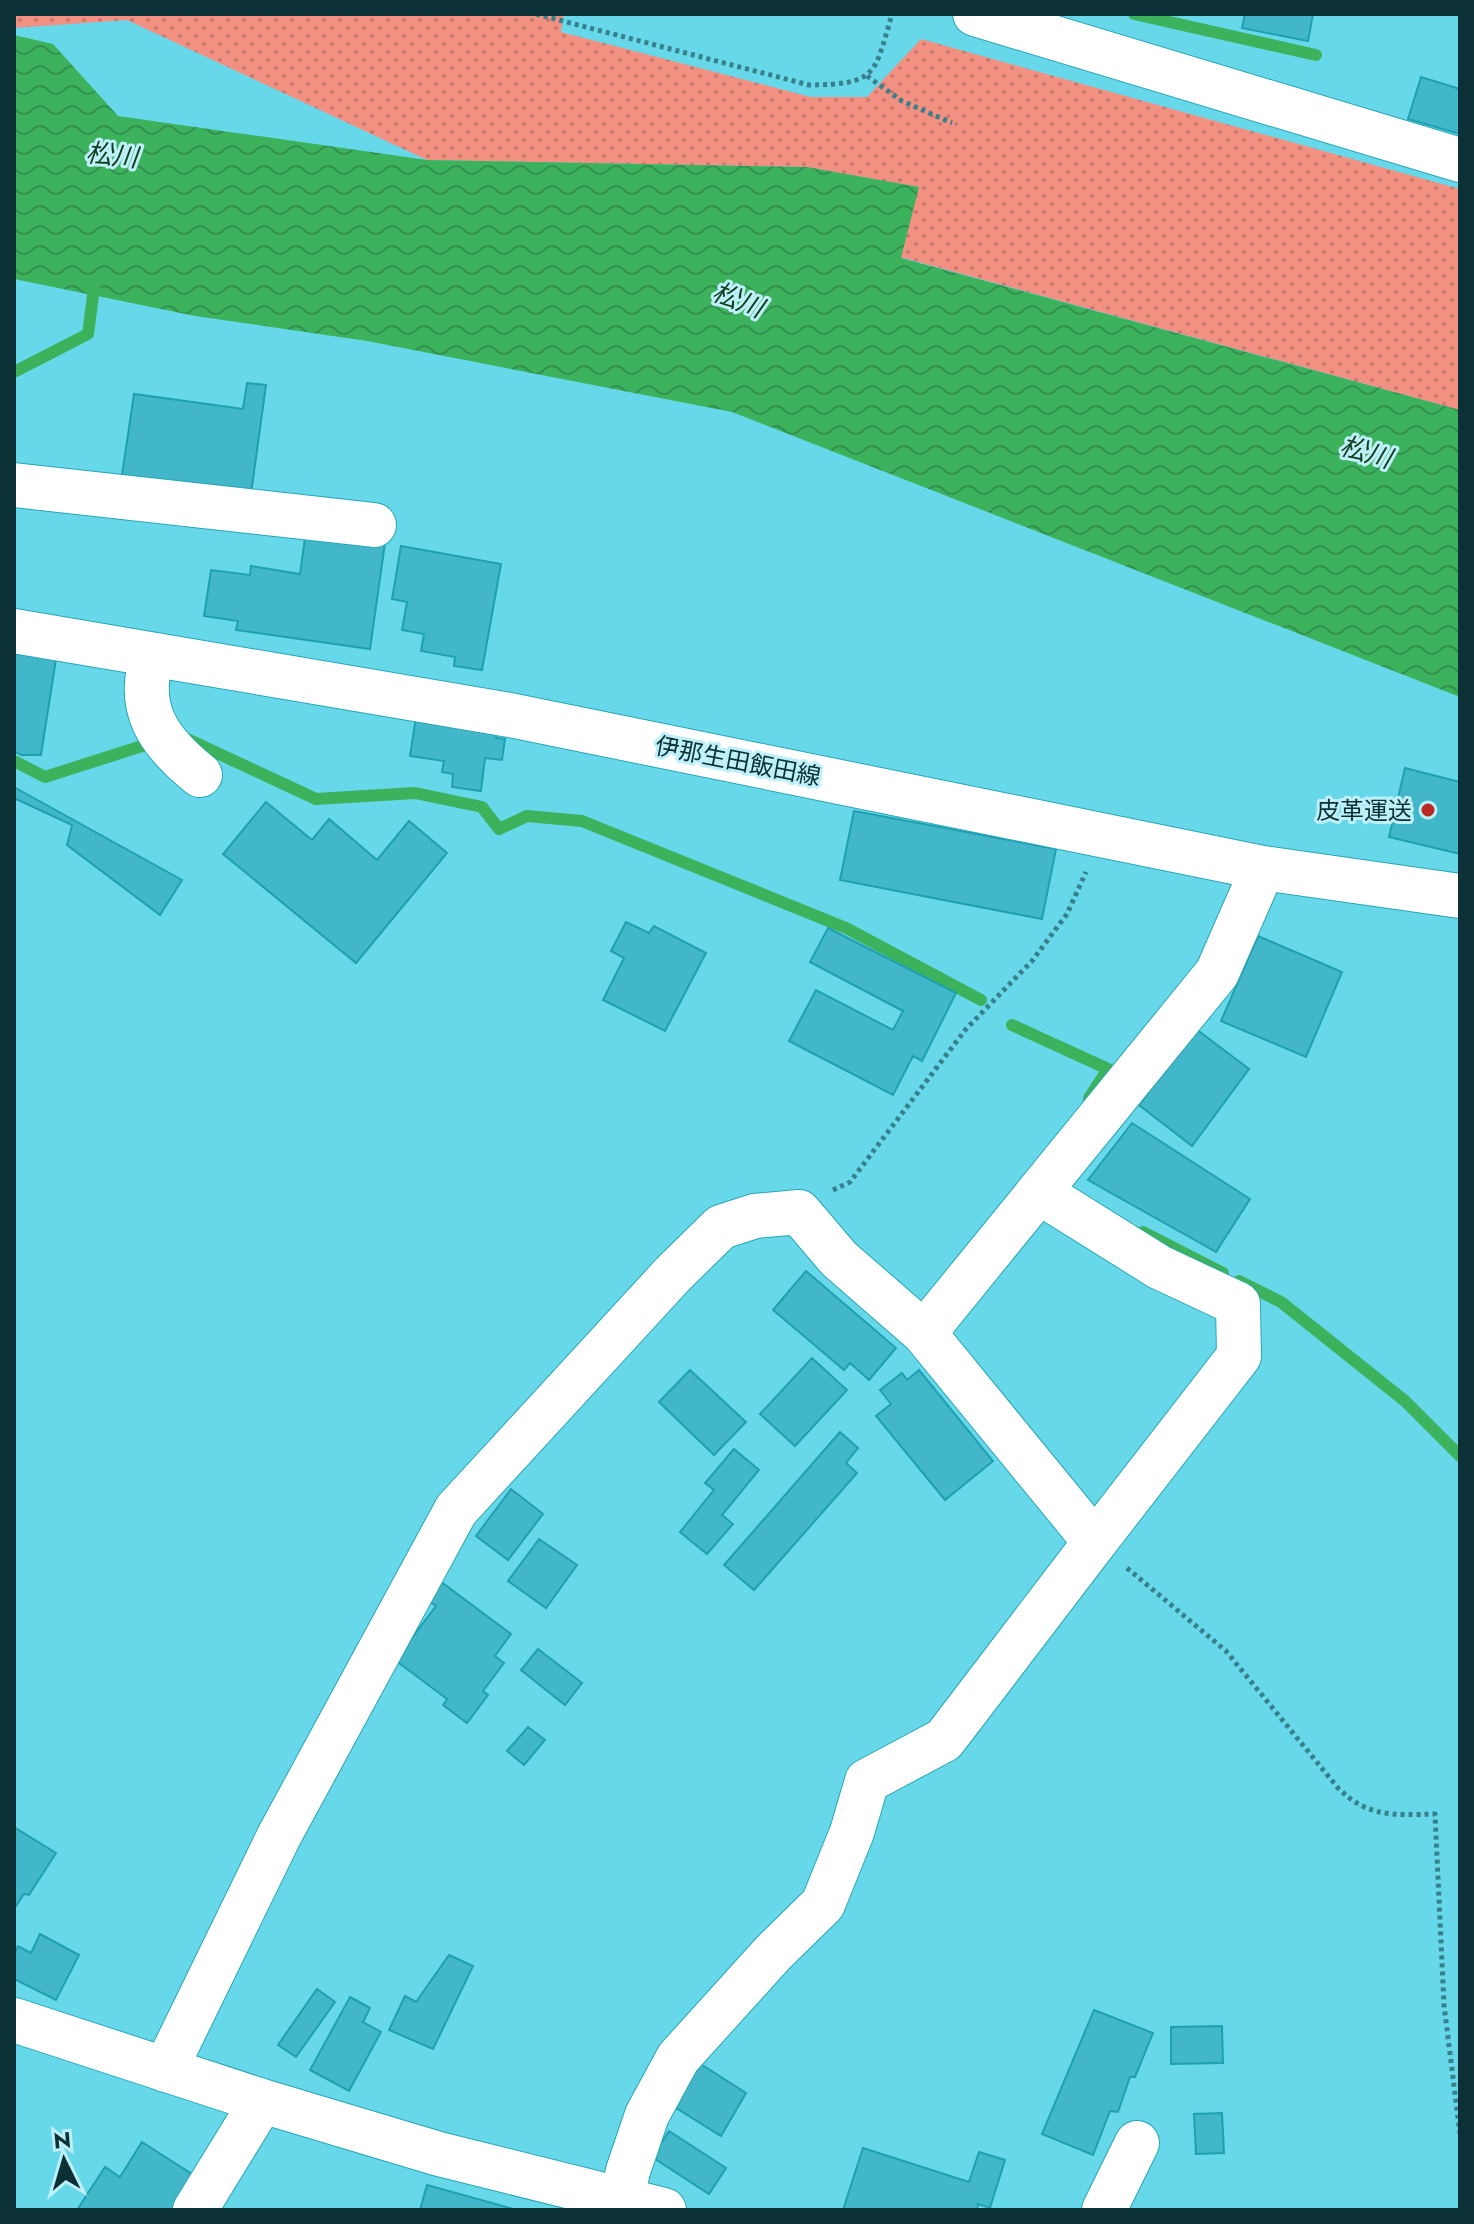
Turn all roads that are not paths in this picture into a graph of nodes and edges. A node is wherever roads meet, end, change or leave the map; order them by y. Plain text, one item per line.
1 (975, 14) edge
2 (1460, 160) edge
3 (14, 485) edge
4 (374, 525) dead end
5 (14, 631) edge
6 (153, 655) junction
7 (200, 775) dead end
8 (1263, 868) junction
9 (1460, 896) edge
10 (1039, 1192) junction
11 (924, 1333) junction
12 (1095, 1542) junction
13 (14, 2020) edge
14 (165, 2070) junction
15 (262, 2101) junction
16 (1137, 2143) dead end
17 (622, 2199) junction
18 (195, 2210) edge
19 (664, 2210) edge
20 (1104, 2210) edge

1 - 2 street
3 - 4 street
5 - 6 street, 伊那生田飯田線
6 - 7 street
6 - 8 street, 伊那生田飯田線
8 - 9 street, 伊那生田飯田線
8 - 10 street
10 - 11 street
10 - 12 street
11 - 12 street
11 - 14 street
12 - 17 street
13 - 14 street
14 - 15 street
15 - 17 street
15 - 18 street
16 - 20 street
17 - 19 street

